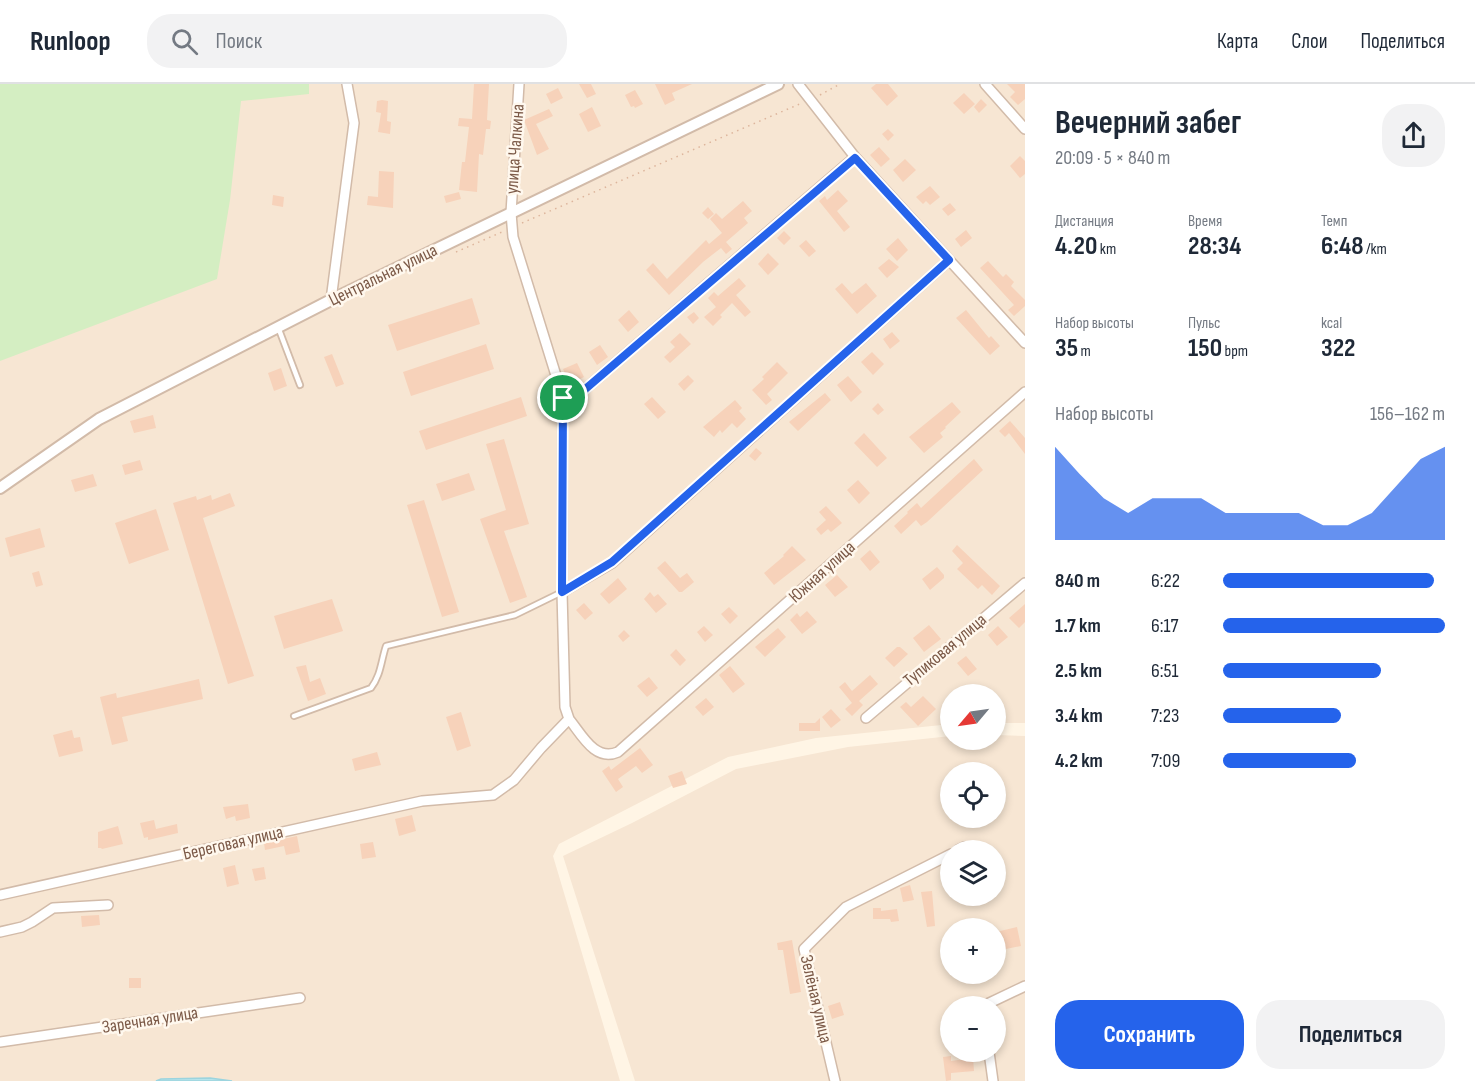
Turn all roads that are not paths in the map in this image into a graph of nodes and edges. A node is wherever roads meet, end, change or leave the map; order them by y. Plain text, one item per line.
1 (347, 84) edge
2 (519, 84) edge
3 (778, 84) edge
4 (798, 84) edge
5 (985, 84) edge
6 (1025, 129) edge
7 (855, 158) junction
8 (511, 213) junction
9 (949, 260) junction
10 (331, 300) junction
11 (278, 327) junction
12 (1025, 343) edge
13 (300, 385) dead end
14 (1025, 392) edge
15 (563, 398) junction
16 (0, 488) edge
17 (1025, 583) edge
18 (562, 592) junction
19 (294, 716) dead end
20 (866, 717) dead end
21 (569, 719) junction
22 (940, 860) edge
23 (0, 895) edge
24 (108, 905) dead end
25 (0, 932) edge
26 (1025, 986) edge
27 (1004, 996) edge
28 (300, 998) dead end
29 (0, 1042) edge
30 (990, 1062) edge
31 (835, 1081) edge
32 (993, 1081) edge

1 - 10 street
2 - 8 street, улица Чалкина
3 - 8 street, Центральная улица
4 - 7 street
5 - 6 street
7 - 9 street
7 - 15 street
8 - 10 street, Центральная улица
8 - 15 street, улица Чалкина
9 - 12 street
9 - 18 street
10 - 11 street, Центральная улица
11 - 13 lane
11 - 16 street, Центральная улица
14 - 21 street, Южная улица
15 - 18 street, улица Чалкина
17 - 20 street, Тупиковая улица
18 - 19 lane
18 - 21 street, улица Чалкина
21 - 23 street, Береговая улица
22 - 31 street, Зелёная улица
24 - 25 street
26 - 27 street
28 - 29 street, Заречная улица
30 - 32 street

